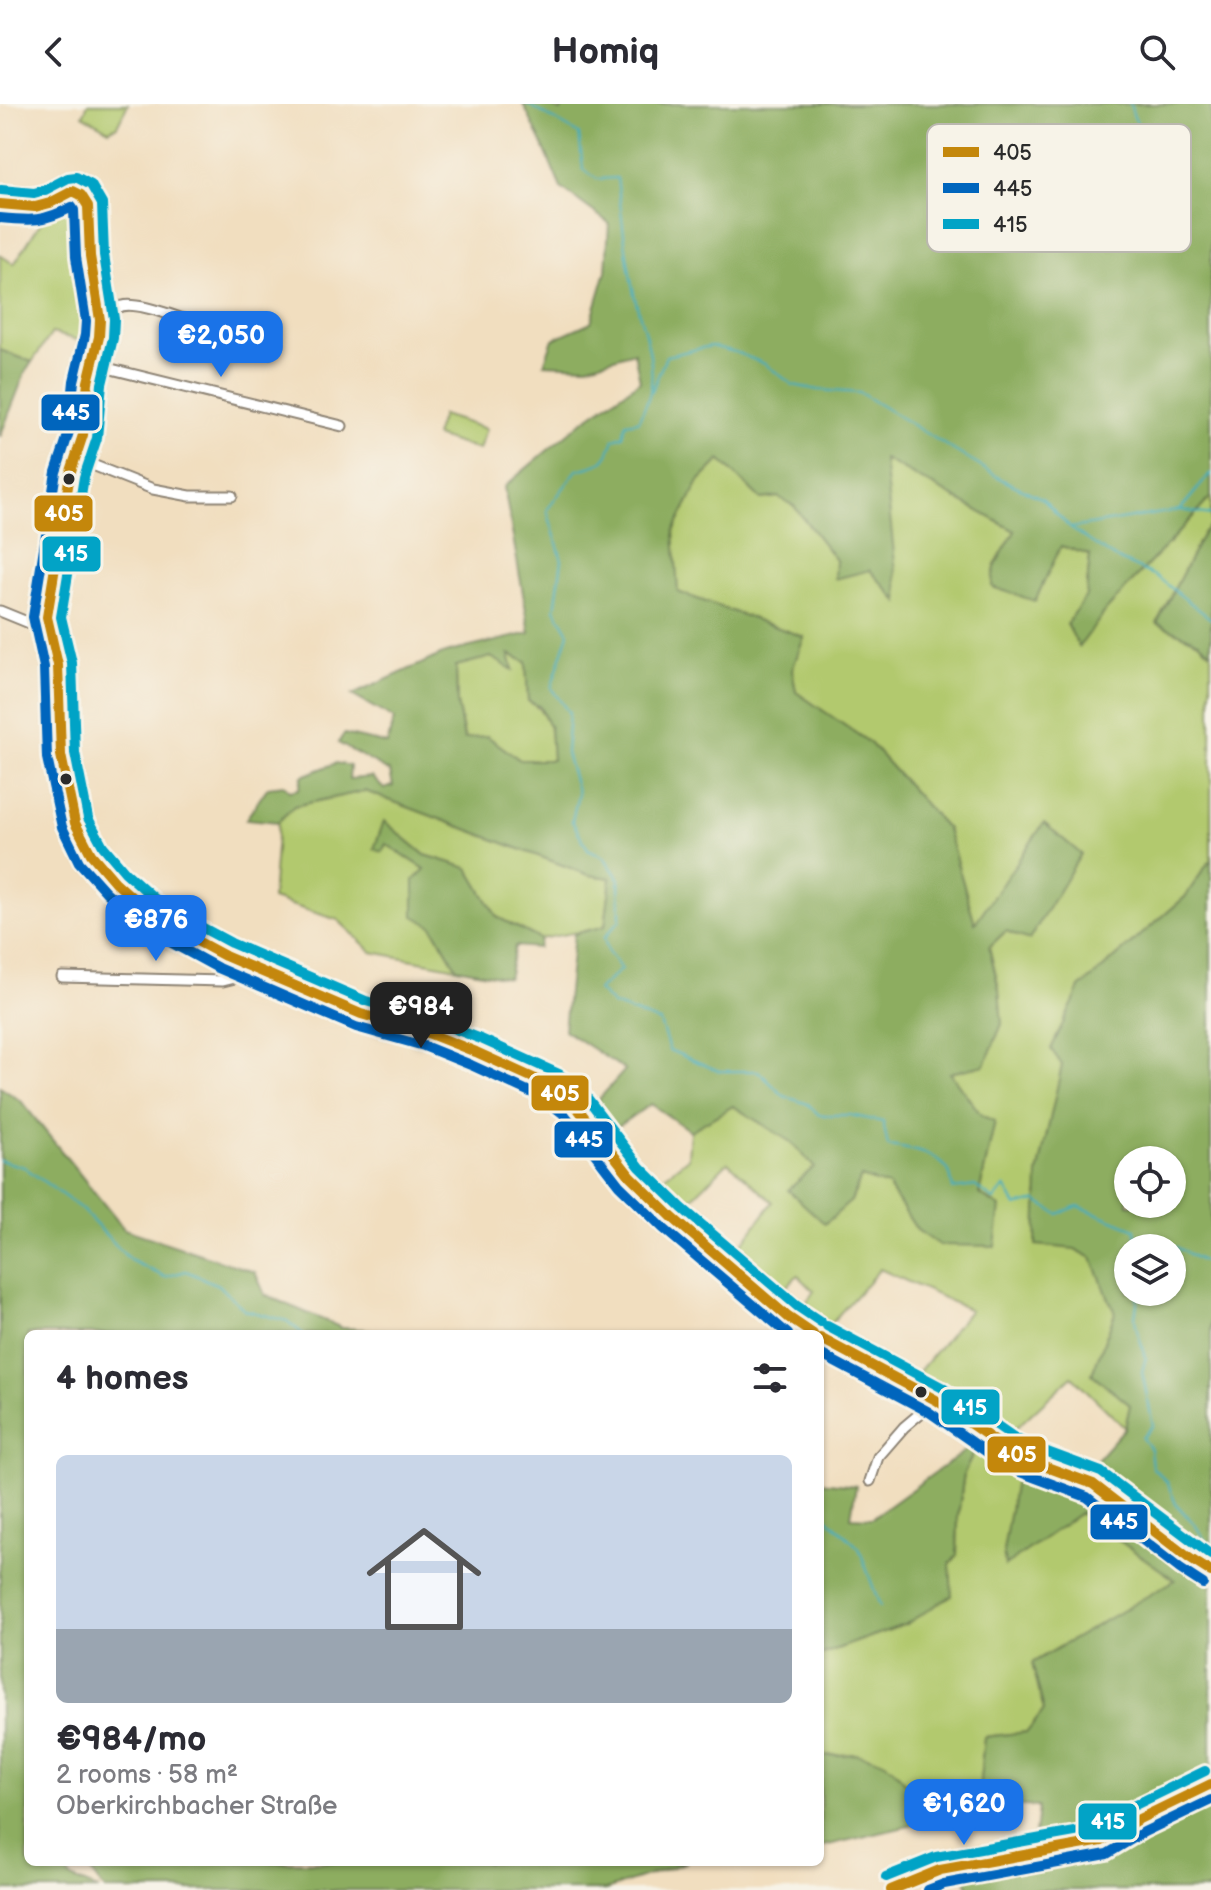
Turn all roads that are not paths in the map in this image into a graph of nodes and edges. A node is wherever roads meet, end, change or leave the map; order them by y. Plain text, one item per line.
1 (0, 204) edge
2 (100, 326) junction
3 (269, 353) dead end
4 (91, 364) junction
5 (342, 426) dead end
6 (75, 458) junction
7 (232, 496) dead end
8 (0, 611) edge
9 (49, 631) junction
10 (255, 970) junction
11 (62, 977) dead end
12 (807, 1330) edge
13 (824, 1340) edge
14 (936, 1400) junction
15 (870, 1481) dead end
16 (1211, 1572) edge
17 (1211, 1784) edge
18 (891, 1890) edge

1 - 2 street
2 - 3 street
2 - 4 street
4 - 5 street
4 - 6 street
6 - 7 street
6 - 9 street
8 - 9 street
9 - 10 street
10 - 11 street
10 - 12 street
13 - 14 street
14 - 15 street
14 - 16 street
17 - 18 street

